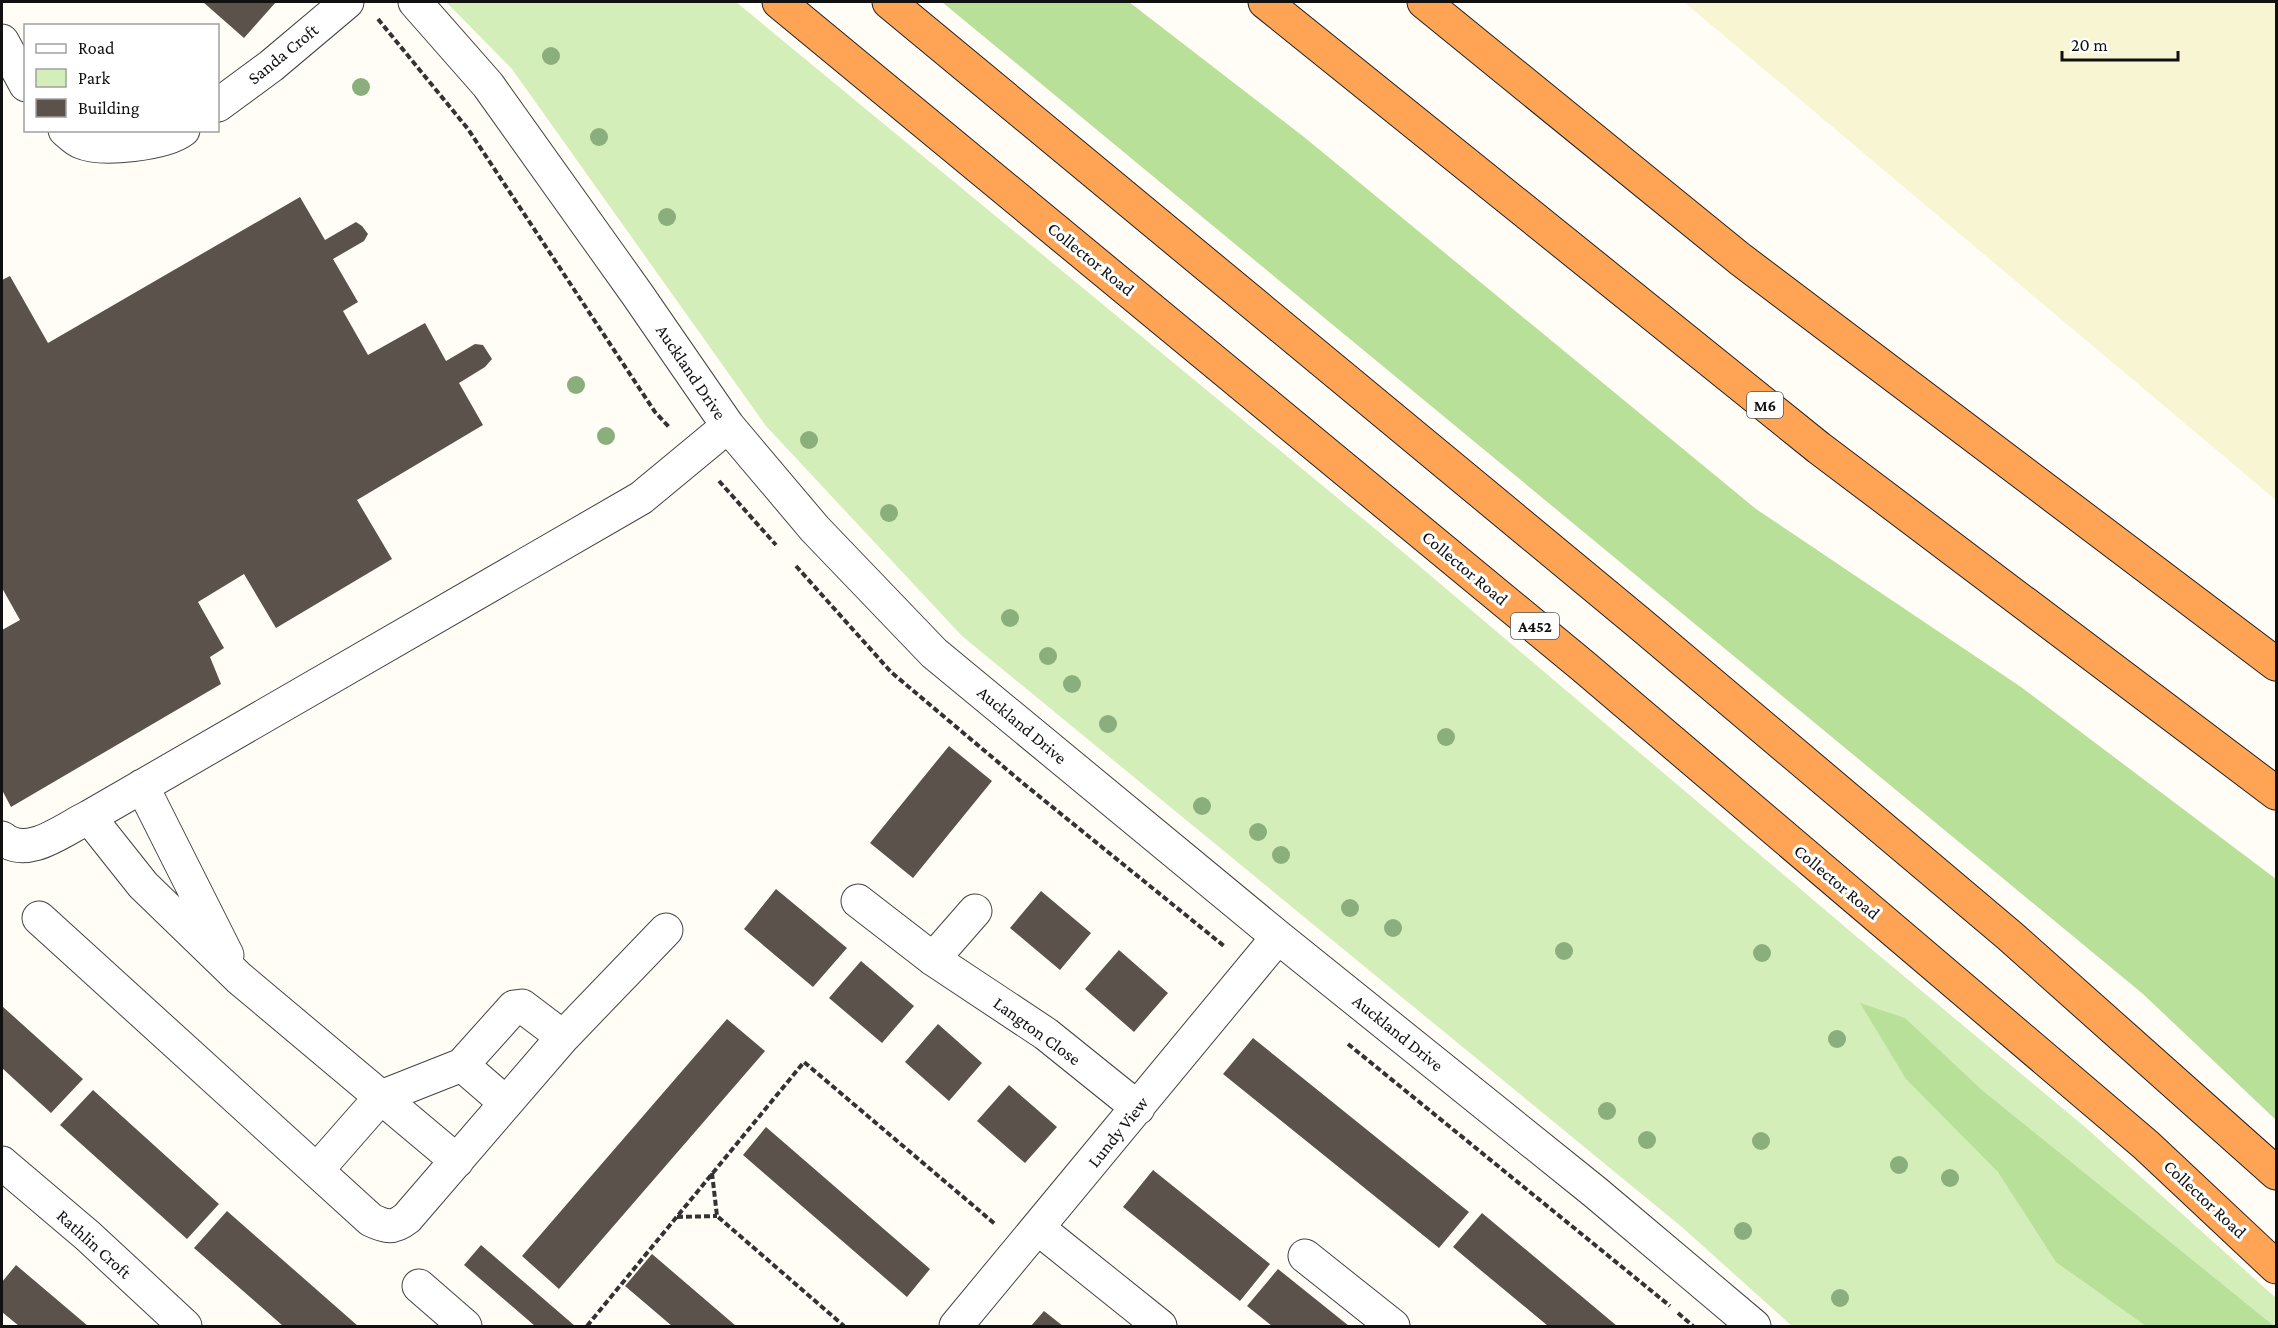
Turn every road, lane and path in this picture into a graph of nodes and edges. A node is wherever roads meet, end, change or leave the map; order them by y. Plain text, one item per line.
1 (347, 2) edge
2 (415, 2) edge
3 (778, 2) edge
4 (889, 2) edge
5 (1265, 2) edge
6 (1424, 2) edge
7 (2, 42) edge
8 (24, 81) edge
9 (219, 104) edge
10 (68, 132) edge
11 (180, 132) edge
12 (728, 426) junction
13 (2277, 664) edge
14 (142, 786) junction
15 (2277, 793) edge
16 (88, 817) junction
17 (2, 838) edge
18 (858, 901) dead end
19 (975, 911) dead end
20 (39, 918) dead end
21 (666, 930) dead end
22 (1278, 937) junction
23 (933, 959) junction
24 (239, 978) junction
25 (562, 1037) junction
26 (462, 1065) junction
27 (381, 1097) junction
28 (506, 1103) junction
29 (1138, 1108) junction
30 (457, 1161) junction
31 (2, 1163) edge
32 (317, 1170) junction
33 (712, 1173) junction
34 (2277, 1173) edge
35 (717, 1216) junction
36 (677, 1217) junction
37 (1031, 1239) junction
38 (1305, 1256) dead end
39 (2277, 1266) edge
40 (419, 1286) dead end
41 (1743, 1323) edge
42 (185, 1326) edge
43 (465, 1326) edge
44 (587, 1326) edge
45 (844, 1326) edge
46 (956, 1326) edge
47 (1160, 1326) edge
48 (1393, 1326) edge

1 - 9 street, Sanda Croft
2 - 12 street, Auckland Drive
3 - 39 highway, Collector Road / A452
4 - 34 highway
5 - 15 highway, M6
6 - 13 highway
7 - 8 street
10 - 11 street
12 - 14 street
12 - 22 street, Auckland Drive
14 - 16 street
14 - 24 street
16 - 17 street
16 - 24 street
18 - 23 street, Langton Close
19 - 23 street
20 - 32 street
21 - 25 street
22 - 29 street, Lundy View
22 - 41 street, Auckland Drive
23 - 29 street, Langton Close
24 - 27 street
25 - 26 street
25 - 28 street
26 - 27 street
26 - 28 street
27 - 30 street
27 - 32 street
28 - 30 street
29 - 37 street, Lundy View
30 - 32 street
31 - 42 street, Rathlin Croft
33 - 35 path
33 - 36 path
33 - 37 path
35 - 36 path
35 - 45 path
36 - 44 path
37 - 46 street, Lundy View
37 - 47 street
38 - 48 street
40 - 43 street

